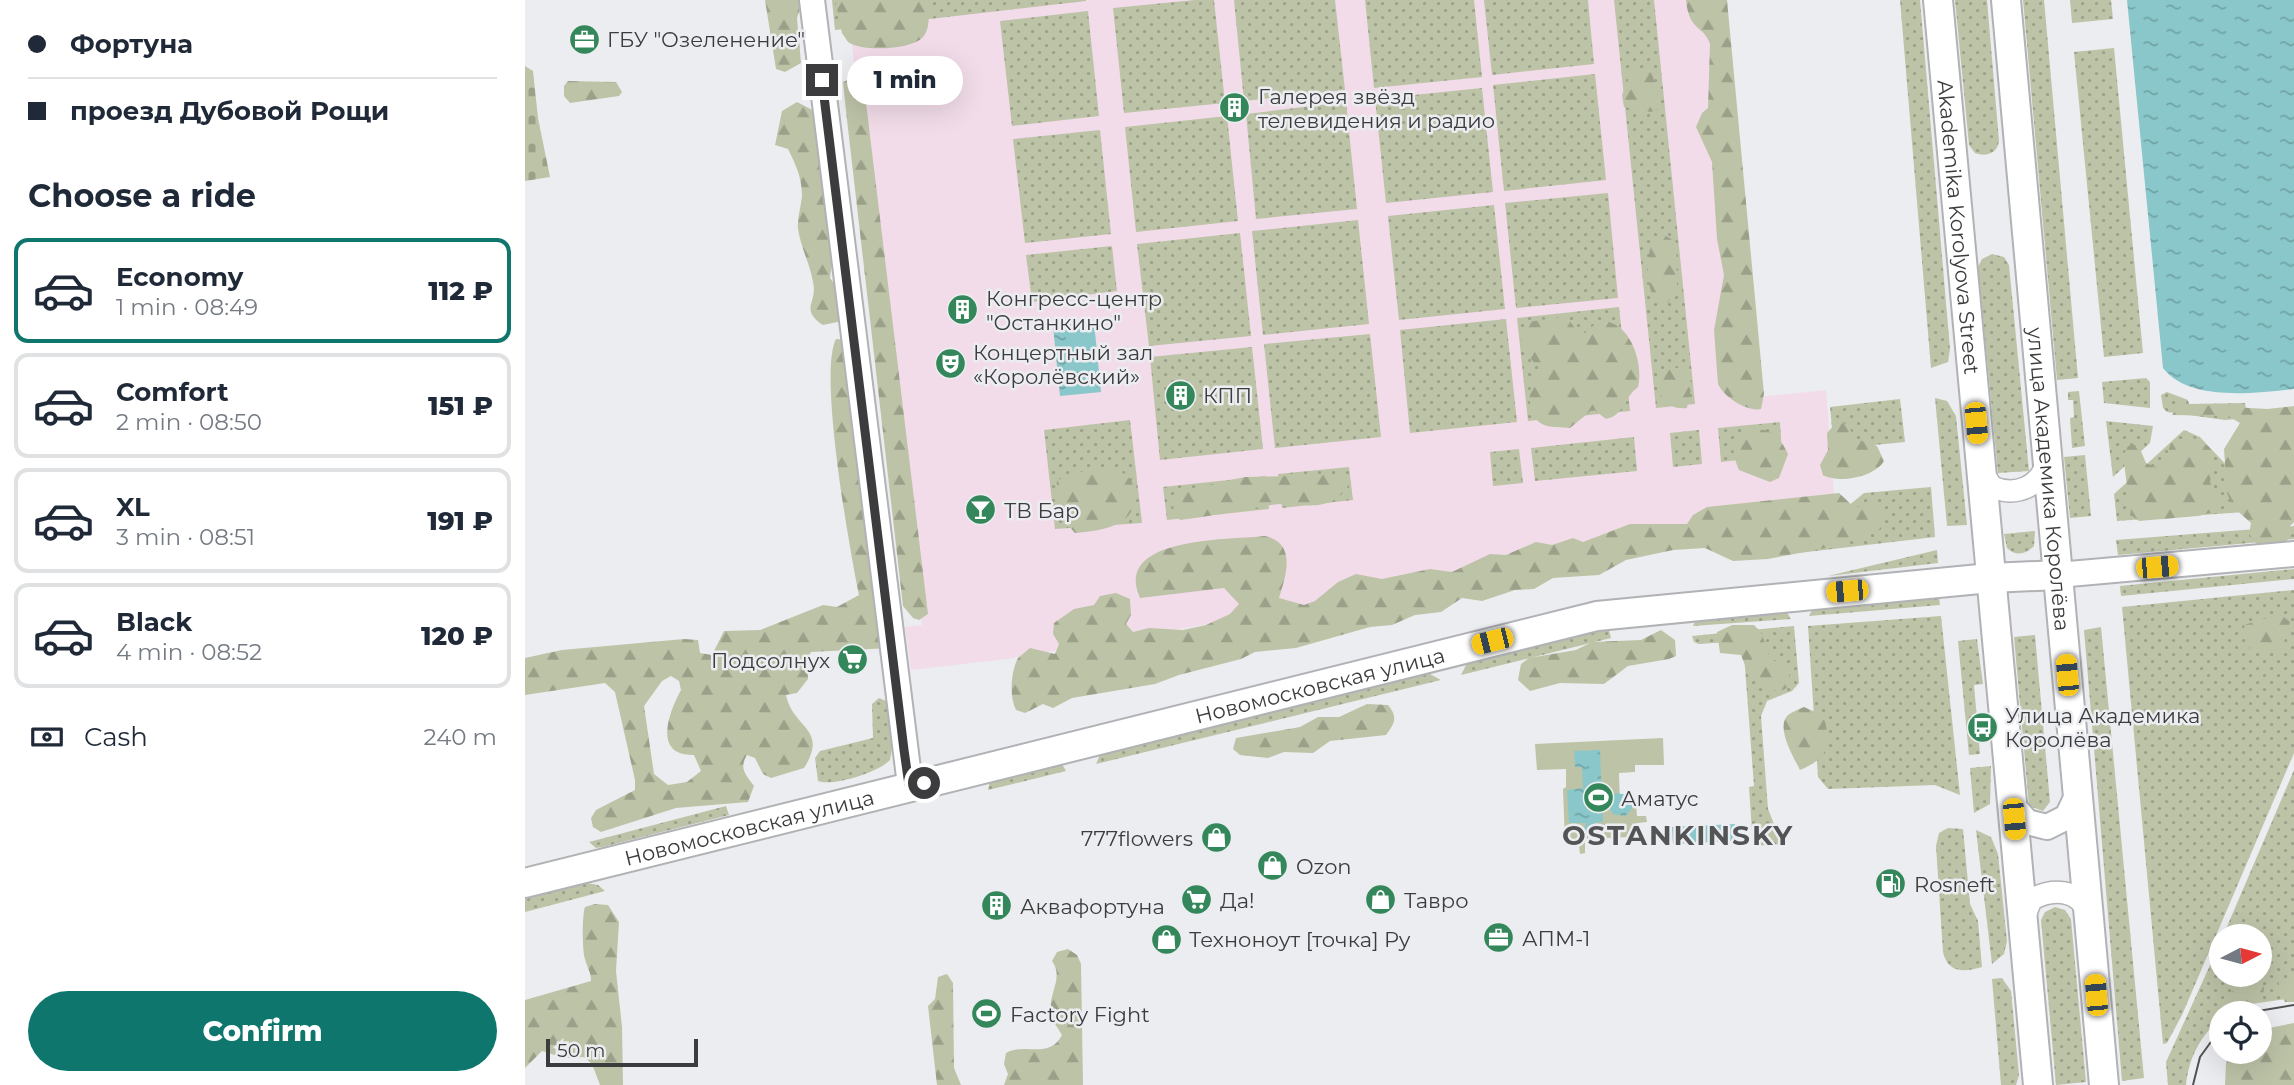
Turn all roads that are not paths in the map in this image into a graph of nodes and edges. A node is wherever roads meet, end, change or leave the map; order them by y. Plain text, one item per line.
1 (812, 0) edge
2 (1938, 0) edge
3 (2006, 0) edge
4 (2047, 461) junction
5 (1980, 468) junction
6 (2294, 554) edge
7 (2058, 575) junction
8 (1990, 578) junction
9 (909, 785) junction
10 (2077, 796) junction
11 (2012, 805) junction
12 (525, 883) edge
13 (2088, 917) junction
14 (2023, 922) junction
15 (2038, 1085) edge
16 (2104, 1085) edge

1 - 9 street
2 - 5 main road, Akademika Korolyova Street
3 - 4 main road, улица Академика Королёва
4 - 5 street
4 - 7 main road, улица Академика Королёва
5 - 8 main road, Akademika Korolyova Street
6 - 7 street, Новомосковская улица
7 - 8 main road, Новомосковская улица
7 - 10 main road, улица Академика Королёва
8 - 9 main road, Новомосковская улица
8 - 11 main road
9 - 12 main road, Новомосковская улица
10 - 11 street
10 - 13 main road, улица Академика Королёва
11 - 14 main road
13 - 14 street
13 - 16 main road, улица Академика Королёва
14 - 15 main road

